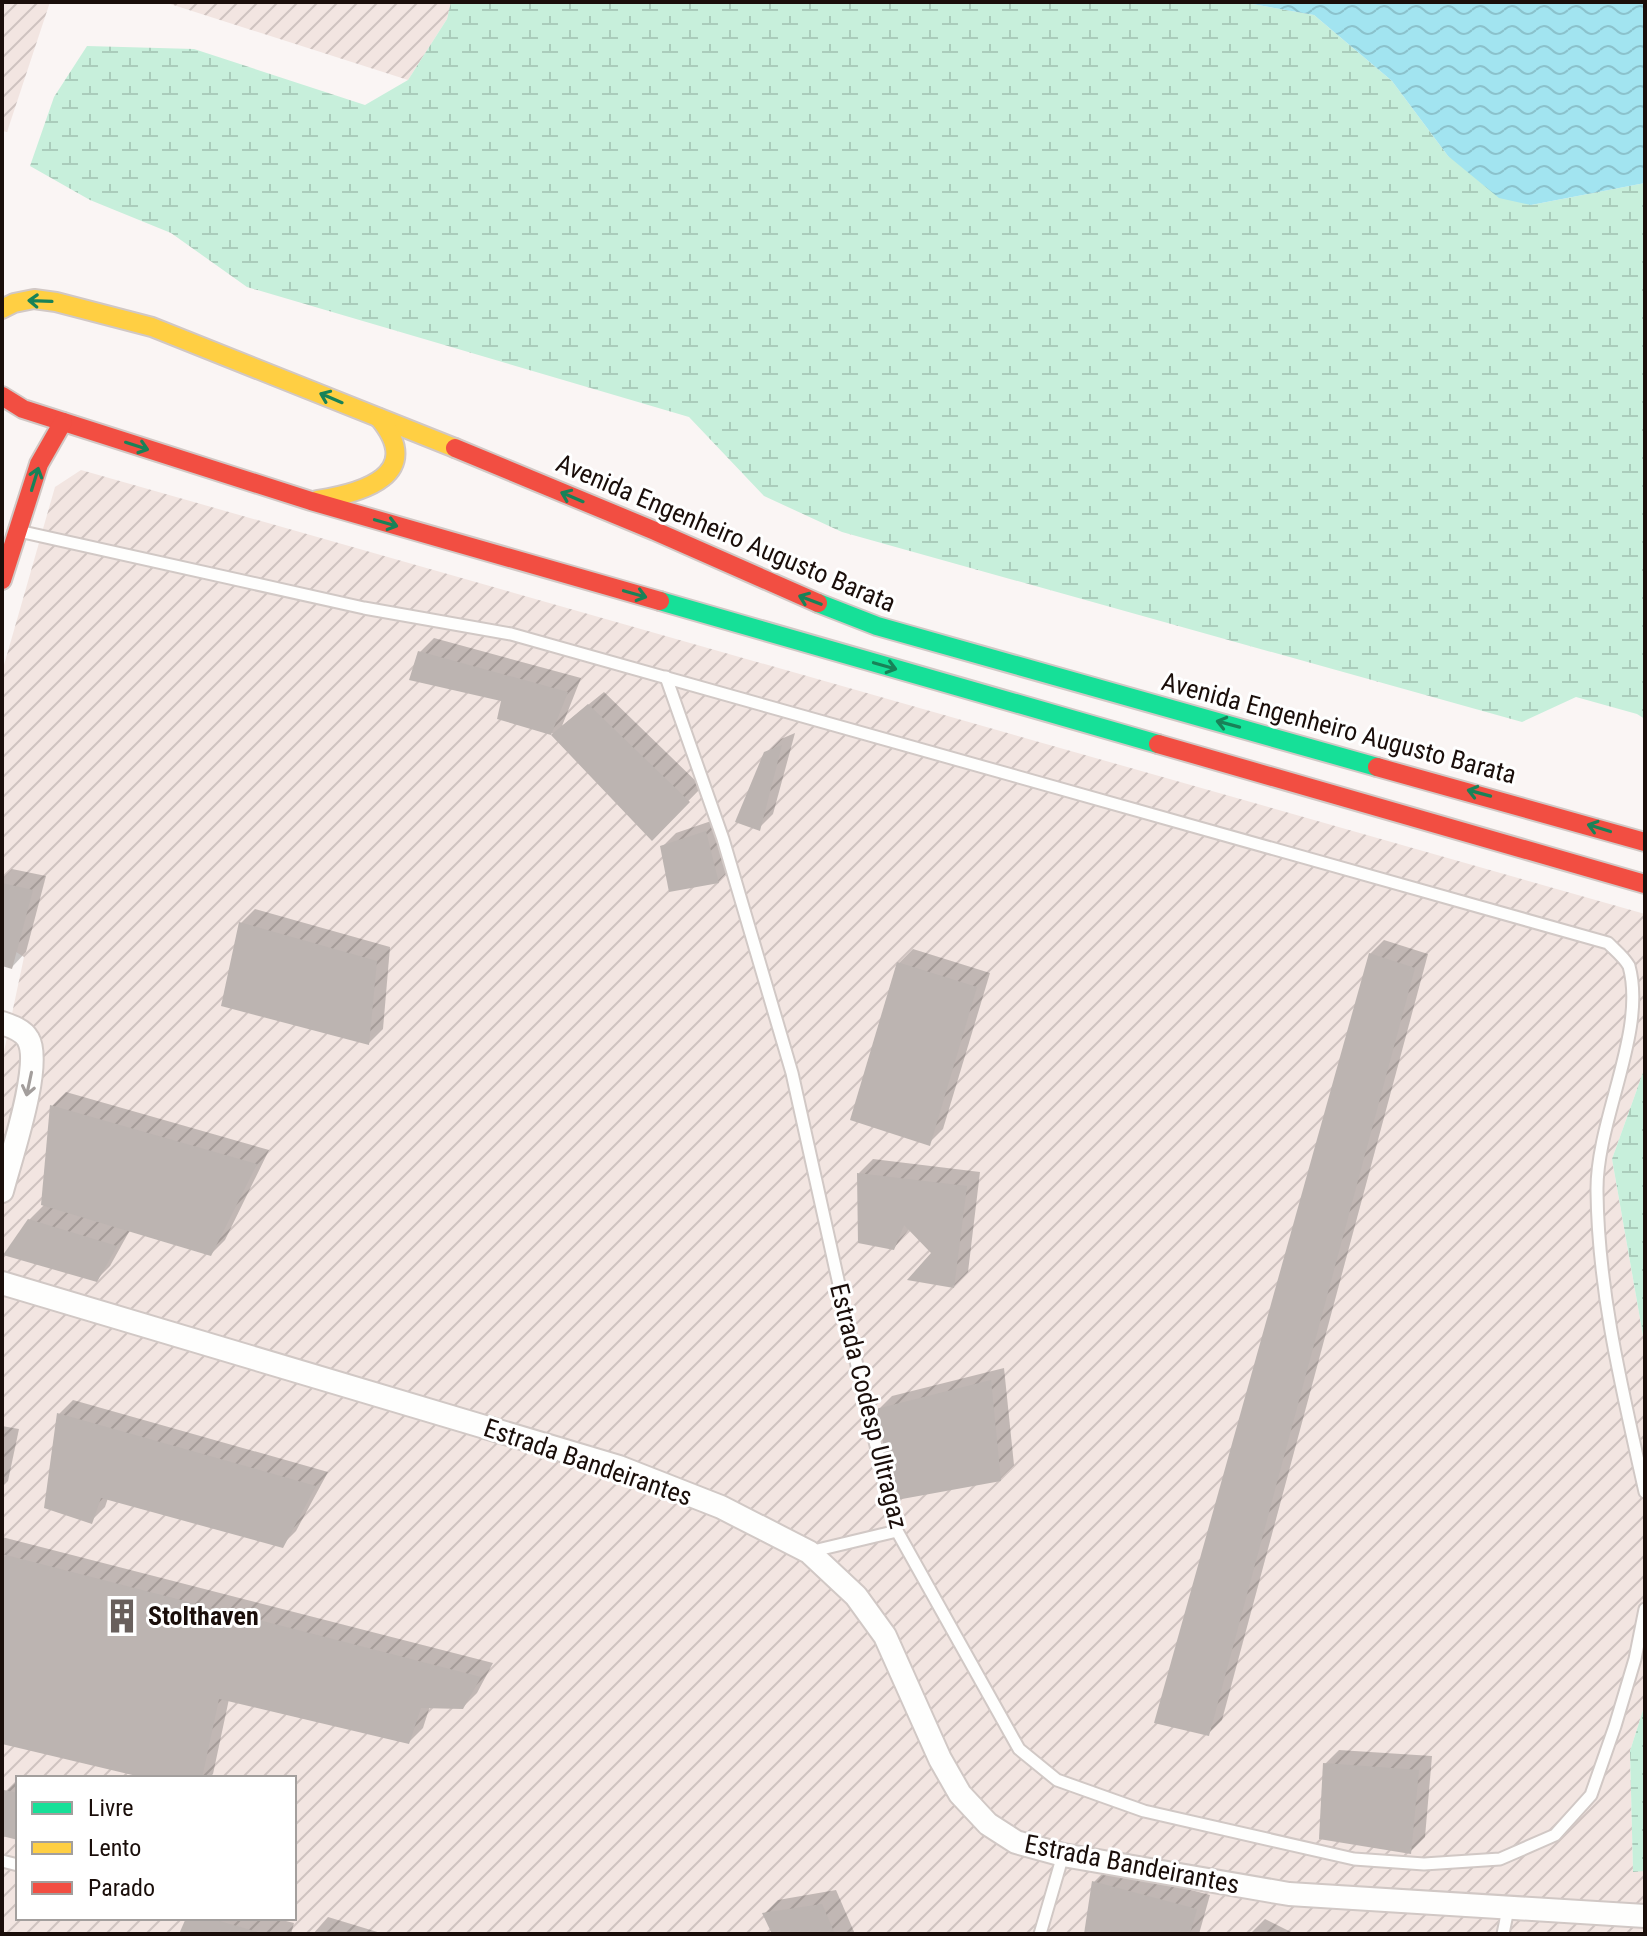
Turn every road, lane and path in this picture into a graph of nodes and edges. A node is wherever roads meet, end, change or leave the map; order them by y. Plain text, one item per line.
1 (2, 309) edge
2 (2, 396) edge
3 (379, 418) junction
4 (63, 422) junction
5 (311, 501) junction
6 (19, 531) junction
7 (2, 580) edge
8 (666, 677) junction
9 (1645, 842) edge
10 (1645, 884) edge
11 (2, 1023) edge
12 (2, 1191) edge
13 (2, 1283) edge
14 (1645, 1492) edge
15 (897, 1531) junction
16 (809, 1552) junction
17 (1645, 1609) edge
18 (1063, 1855) junction
19 (1508, 1909) junction
20 (1645, 1916) edge
21 (1040, 1934) edge
22 (1503, 1934) edge

3 -> 1 main road, Avenida Engenheiro Augusto Barata
2 - 4 main road
3 - 5 main road
9 -> 3 main road, Avenida Engenheiro Augusto Barata
4 -> 5 main road
6 -> 4 main road
5 -> 10 main road
6 - 7 main road
6 - 8 lane
8 - 14 lane
8 - 15 lane, Estrada Codesp Ultragaz
11 -> 12 street
13 - 16 street, Estrada Bandeirantes
15 - 16 lane
15 - 17 lane, Estrada Codesp Ultragaz
16 - 18 street, Estrada Bandeirantes
18 - 19 street, Estrada Bandeirantes
18 - 21 lane
19 - 20 street, Estrada Bandeirantes
19 - 22 lane

